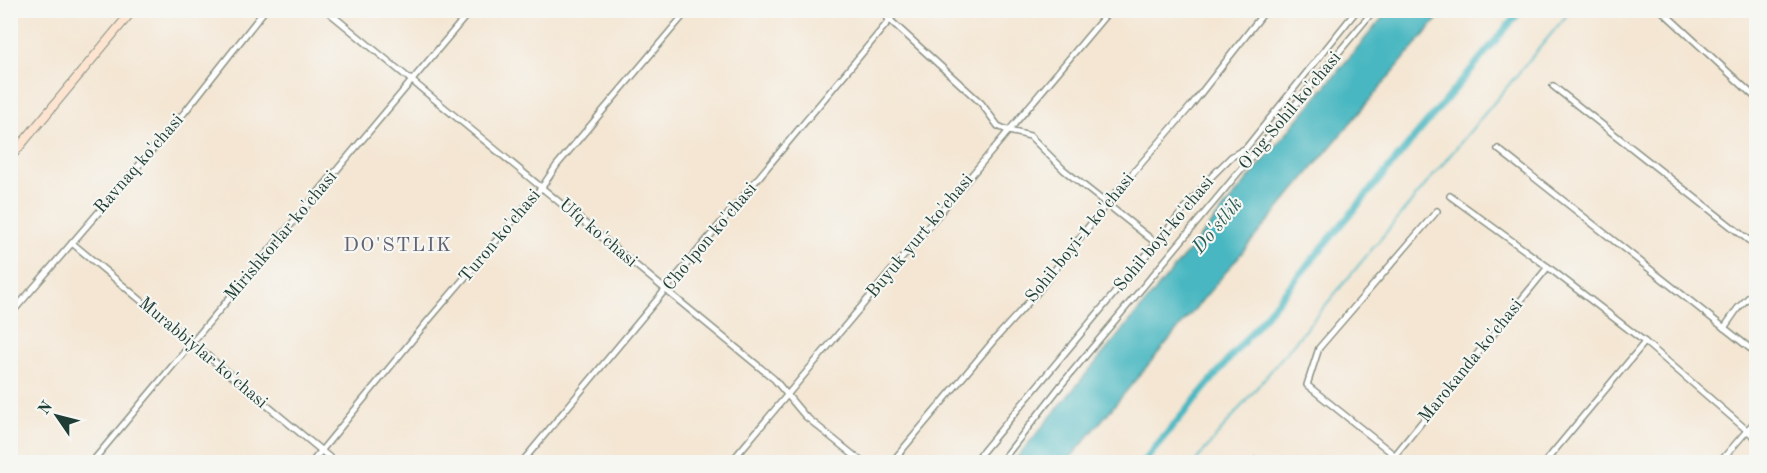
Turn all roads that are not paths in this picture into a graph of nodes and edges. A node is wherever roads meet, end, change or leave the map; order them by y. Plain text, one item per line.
1 (134, 10) edge
2 (265, 10) edge
3 (326, 10) edge
4 (471, 10) edge
5 (688, 10) edge
6 (879, 10) edge
7 (898, 10) edge
8 (1110, 10) edge
9 (1266, 10) edge
10 (1357, 10) edge
11 (1374, 10) edge
12 (1661, 10) edge
13 (890, 20) junction
14 (412, 81) junction
15 (1553, 86) dead end
16 (1756, 98) edge
17 (1009, 130) junction
18 (1498, 149) dead end
19 (10, 158) edge
20 (542, 187) junction
21 (1450, 196) dead end
22 (1107, 203) junction
23 (1437, 211) dead end
24 (72, 243) junction
25 (1156, 243) junction
26 (1756, 246) edge
27 (1548, 267) junction
28 (666, 290) junction
29 (1756, 290) edge
30 (10, 315) edge
31 (1724, 328) junction
32 (1645, 342) junction
33 (191, 343) junction
34 (1756, 353) edge
35 (787, 394) junction
36 (1756, 420) edge
37 (1747, 431) junction
38 (1756, 438) edge
39 (321, 451) junction
40 (1395, 455) junction
41 (92, 462) edge
42 (312, 462) edge
43 (335, 462) edge
44 (522, 462) edge
45 (731, 462) edge
46 (862, 462) edge
47 (892, 462) edge
48 (974, 462) edge
49 (1001, 462) edge
50 (1403, 462) edge
51 (1545, 462) edge
52 (1720, 462) edge

1 - 19 main road
2 - 24 street, Ravnaq ko'chasi
3 - 14 street, Ufq ko'chasi
4 - 14 street, Mirishkorlar ko'chasi
5 - 20 street, Turon ko'chasi
6 - 13 street
7 - 13 street, Cho'lpon ko'chasi
8 - 17 street, Buyuk yurt ko'chasi
9 - 22 street, Sohil boyi-1 ko'chasi
10 - 25 street, Sohil boyi ko'chasi
11 - 49 street, O'ng Sohil ko'chasi
12 - 16 street
13 - 17 street
13 - 28 street, Cho'lpon ko'chasi
14 - 20 street, Ufq ko'chasi
14 - 33 street, Mirishkorlar ko'chasi
15 - 26 street
17 - 22 street
17 - 35 street, Buyuk yurt ko'chasi
18 - 31 street
20 - 28 street, Ufq ko'chasi
20 - 39 street, Turon ko'chasi
21 - 27 street
22 - 25 street
22 - 47 street, Sohil boyi-1 ko'chasi
23 - 40 street
24 - 30 street, Ravnaq ko'chasi
24 - 33 street, Murabbiylar ko'chasi
25 - 48 street, Sohil boyi ko'chasi
27 - 32 street
27 - 40 street, Marokanda ko'chasi
28 - 35 street, Ufq ko'chasi
28 - 44 street, Cho'lpon ko'chasi
29 - 31 street
31 - 34 street
32 - 37 street
32 - 51 street
33 - 39 street, Murabbiylar ko'chasi
33 - 41 street, Mirishkorlar ko'chasi
35 - 45 street, Buyuk yurt ko'chasi
35 - 46 street, Ufq ko'chasi
36 - 37 street
37 - 38 street
37 - 52 street
39 - 42 street, Turon ko'chasi
39 - 43 street, Murabbiylar ko'chasi
40 - 50 street

